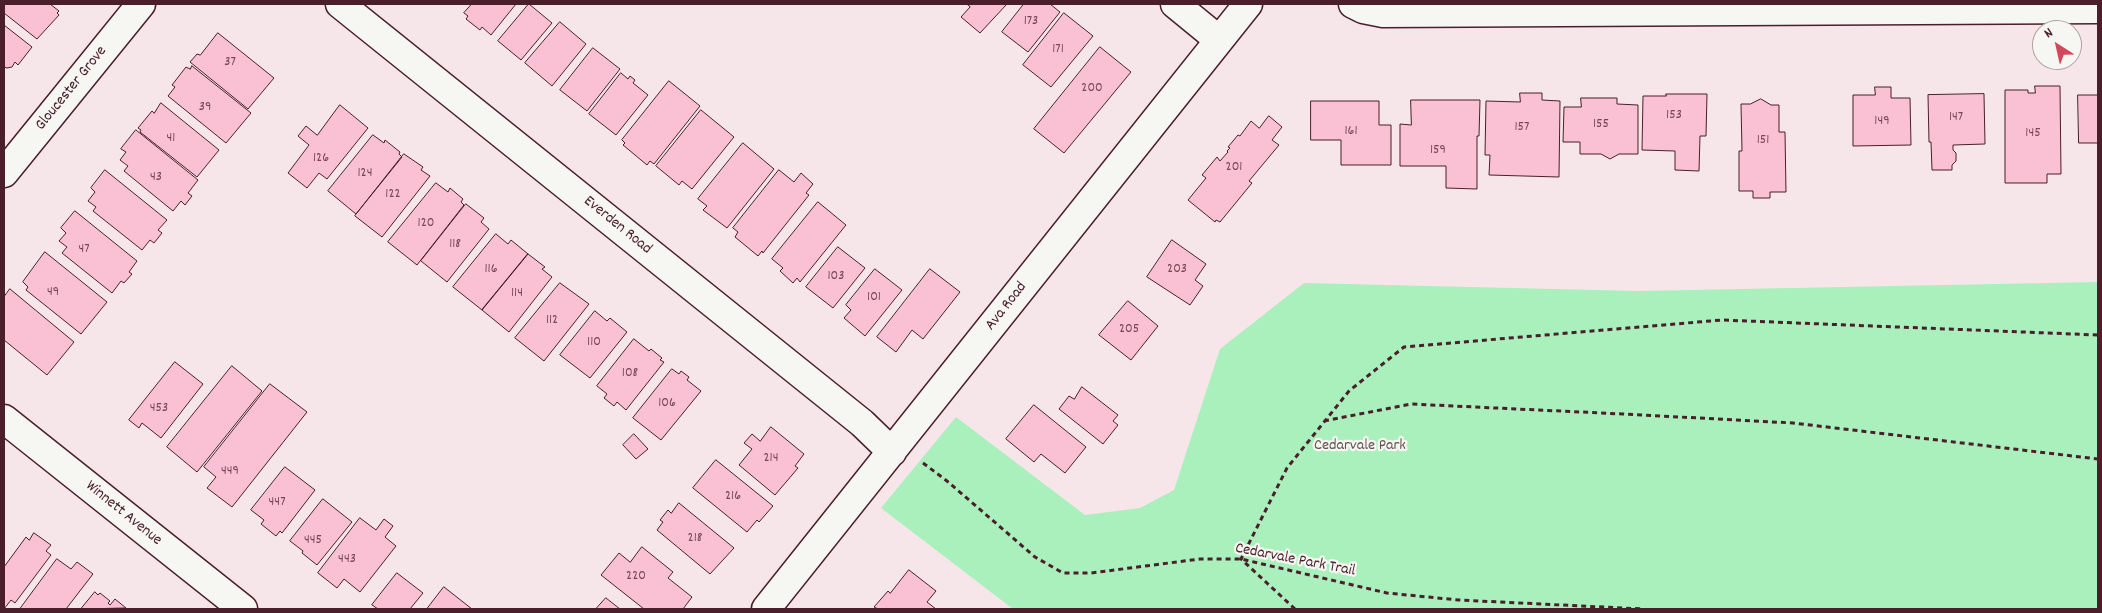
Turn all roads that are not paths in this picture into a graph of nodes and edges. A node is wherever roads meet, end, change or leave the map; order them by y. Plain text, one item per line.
1 (141, 4) edge
2 (340, 4) edge
3 (1175, 4) edge
4 (1248, 4) edge
5 (1353, 4) edge
6 (2098, 8) edge
7 (1219, 40) junction
8 (4, 173) edge
9 (4, 419) edge
10 (892, 452) junction
11 (243, 609) edge
12 (766, 609) edge

1 - 8 street, Gloucester Grove
2 - 10 street, Everden Road
3 - 7 street
4 - 7 street, Ava Road
5 - 6 street
7 - 10 street, Ava Road
9 - 11 street, Winnett Avenue
10 - 12 street, Ava Road

